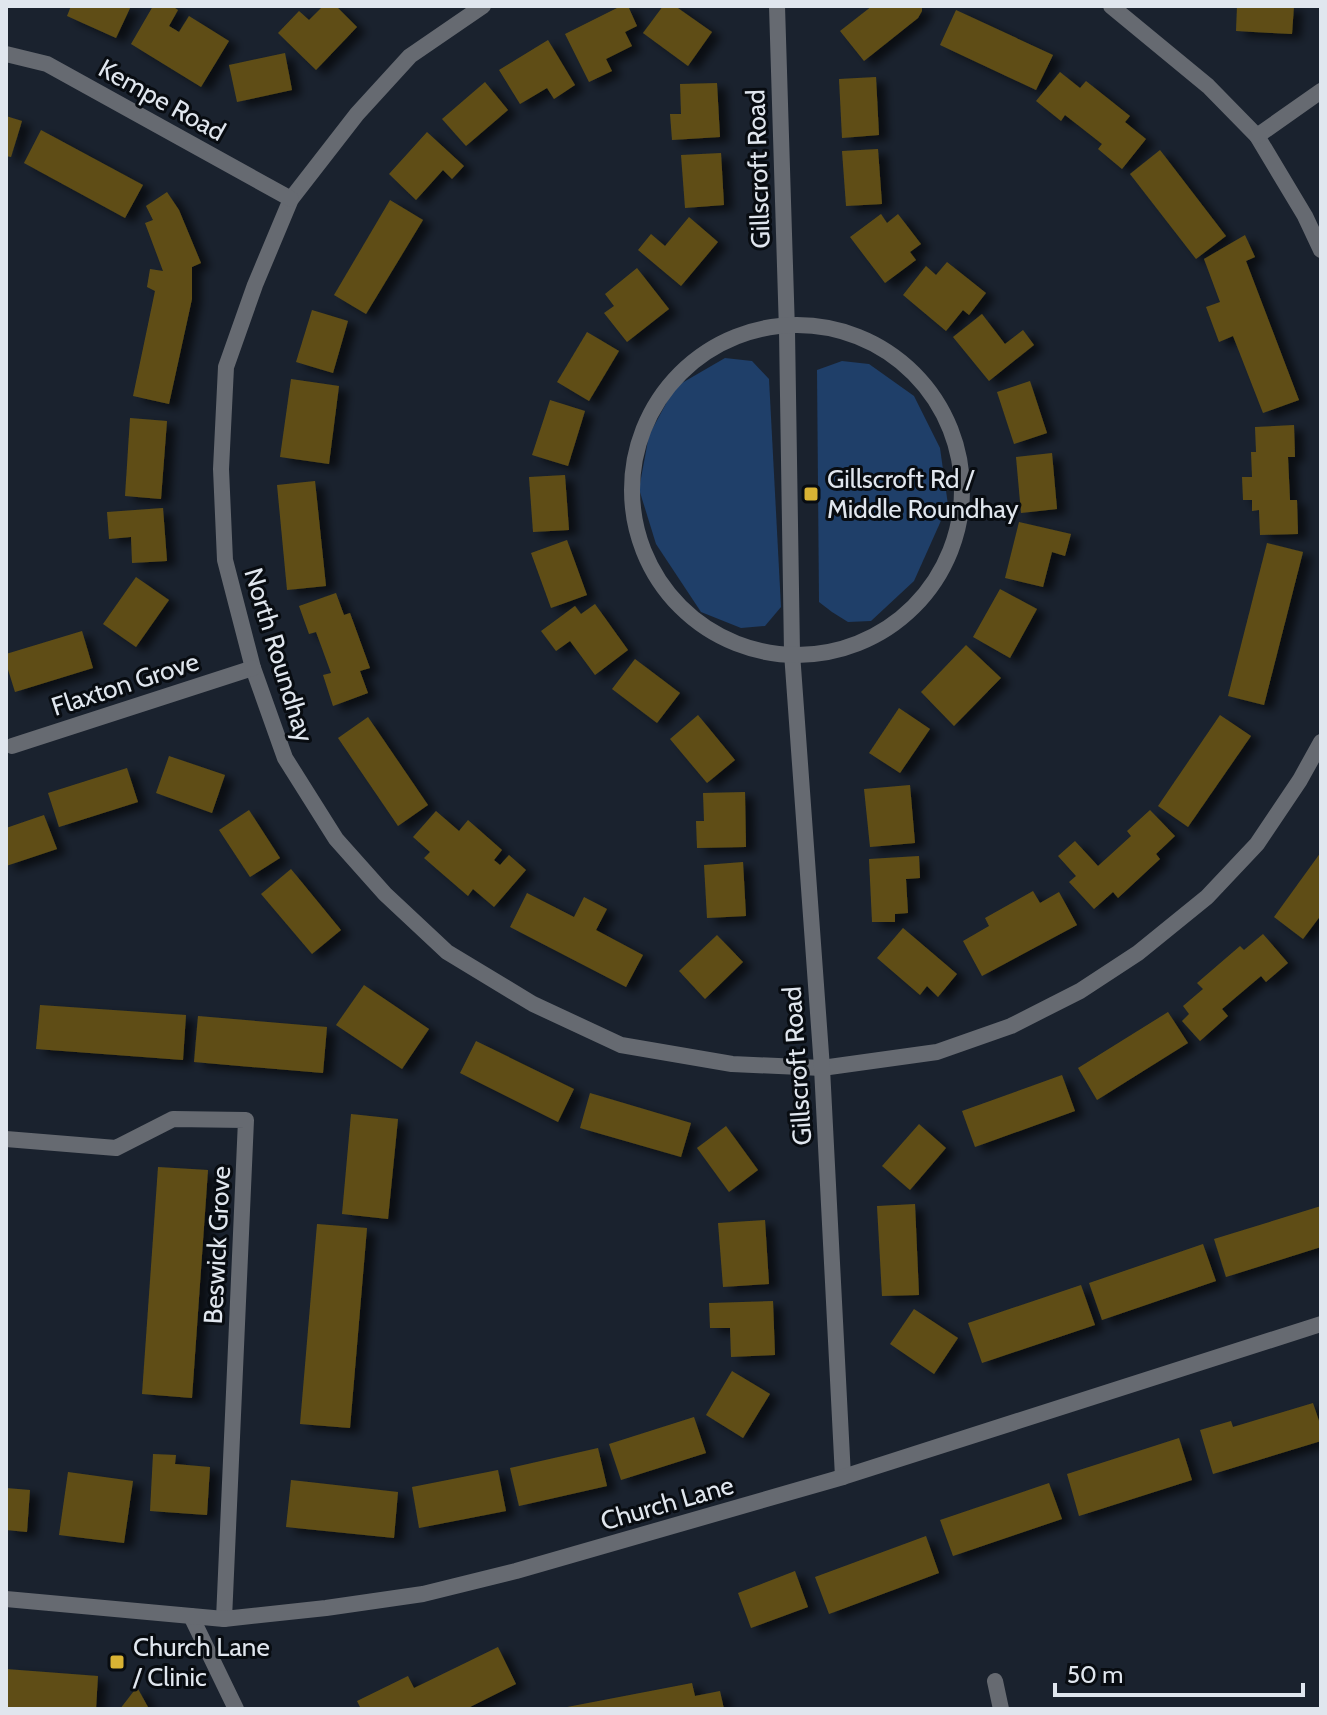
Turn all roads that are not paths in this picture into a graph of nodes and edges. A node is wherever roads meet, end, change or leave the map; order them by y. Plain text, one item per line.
1 (483, 6) edge
2 (777, 6) edge
3 (1111, 6) edge
4 (6, 54) edge
5 (1321, 91) edge
6 (1257, 136) junction
7 (291, 199) junction
8 (1321, 250) edge
9 (787, 331) junction
10 (792, 653) junction
11 (253, 668) junction
12 (1321, 742) edge
13 (12, 746) dead end
14 (822, 1068) junction
15 (6, 1139) edge
16 (1321, 1324) edge
17 (843, 1477) junction
18 (6, 1599) edge
19 (191, 1616) junction
20 (224, 1619) junction
21 (995, 1681) dead end
22 (236, 1709) edge
23 (1001, 1709) edge

1 - 7 street, North Roundhay
2 - 9 street, Gillscroft Road
3 - 6 street
4 - 7 street, Kempe Road
5 - 6 street
6 - 8 street
7 - 11 street, North Roundhay
9 - 10 street, Gillscroft Road
9 - 10 street
9 - 10 street
10 - 14 street, Gillscroft Road
11 - 13 street, Flaxton Grove
11 - 14 street, North Roundhay
12 - 14 street, North Roundhay
14 - 17 street, Gillscroft Road
15 - 20 street, Beswick Grove
16 - 17 street, Church Lane
17 - 20 street, Church Lane
18 - 19 street, Church Lane
19 - 20 street, Church Lane
19 - 22 street
21 - 23 street

